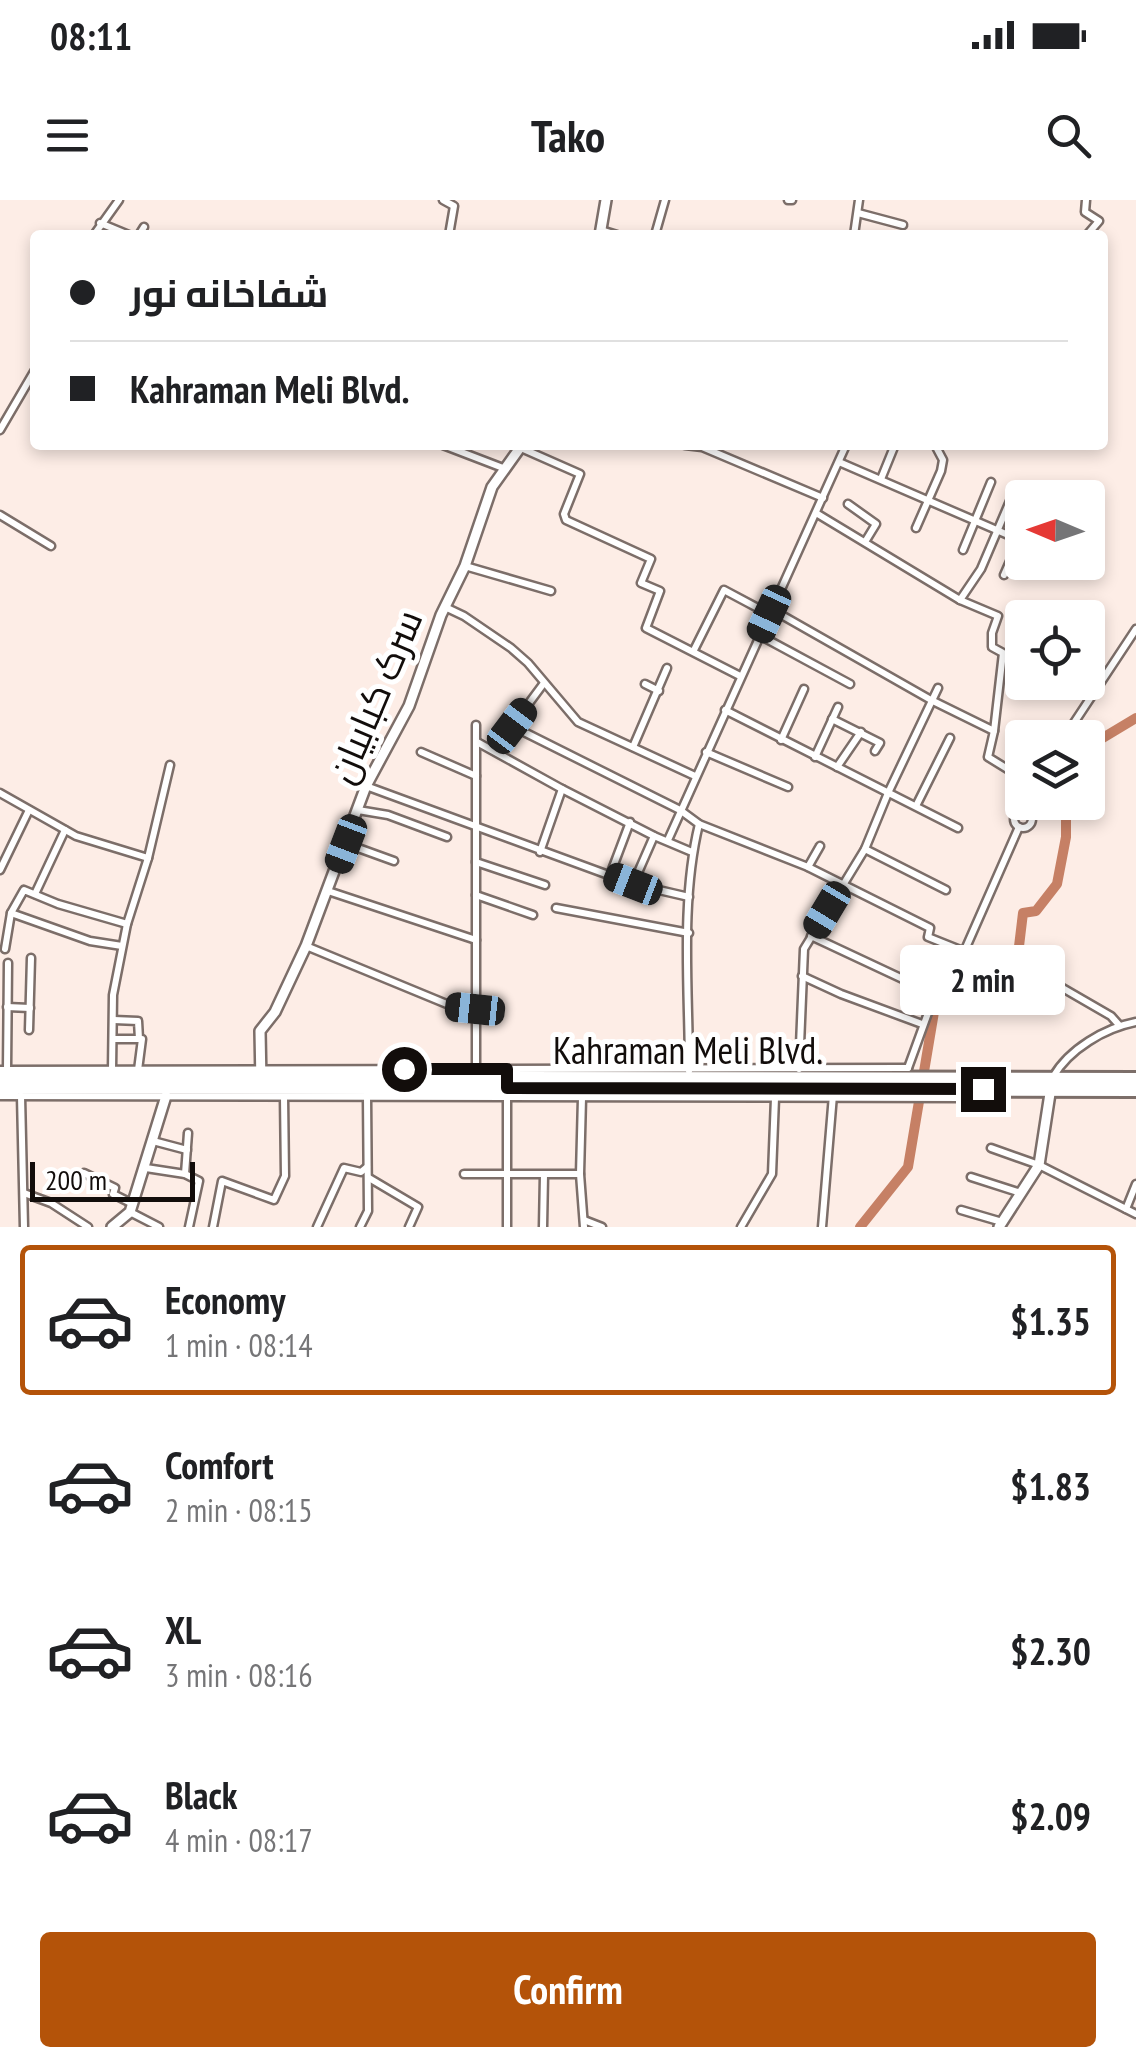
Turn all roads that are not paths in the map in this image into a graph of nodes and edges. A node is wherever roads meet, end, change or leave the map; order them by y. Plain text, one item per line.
1 (118, 200) edge
2 (443, 200) edge
3 (606, 200) edge
4 (665, 200) edge
5 (859, 200) edge
6 (1086, 200) edge
7 (858, 213) junction
8 (100, 224) junction
9 (902, 225) dead end
10 (97, 230) edge
11 (116, 230) edge
12 (450, 230) edge
13 (601, 230) edge
14 (656, 230) edge
15 (855, 230) edge
16 (1091, 230) edge
17 (30, 377) edge
18 (4, 414) edge
19 (0, 430) edge
20 (457, 450) edge
21 (518, 450) edge
22 (529, 450) edge
23 (709, 450) edge
24 (844, 450) edge
25 (893, 450) edge
26 (938, 450) edge
27 (838, 462) junction
28 (504, 468) junction
29 (881, 480) junction
30 (991, 482) dead end
31 (823, 498) junction
32 (929, 499) junction
33 (848, 504) dead end
34 (1005, 512) edge
35 (816, 513) junction
36 (0, 515) edge
37 (976, 520) junction
38 (916, 528) dead end
39 (997, 531) junction
40 (1005, 533) edge
41 (864, 542) junction
42 (51, 546) dead end
43 (962, 550) dead end
44 (466, 566) junction
45 (551, 592) dead end
46 (960, 600) junction
47 (445, 607) junction
48 (770, 612) junction
49 (1136, 628) edge
50 (759, 635) junction
51 (694, 650) junction
52 (666, 668) dead end
53 (740, 676) junction
54 (544, 683) junction
55 (645, 684) dead end
56 (850, 684) dead end
57 (938, 688) dead end
58 (804, 689) dead end
59 (659, 690) junction
60 (931, 700) junction
61 (838, 707) dead end
62 (725, 710) junction
63 (832, 719) junction
64 (1076, 720) edge
65 (476, 725) dead end
66 (994, 731) junction
67 (861, 732) junction
68 (950, 738) dead end
69 (781, 740) junction
70 (476, 741) junction
71 (632, 747) junction
72 (875, 751) dead end
73 (421, 752) dead end
74 (706, 752) junction
75 (815, 757) junction
76 (170, 765) dead end
77 (837, 767) junction
78 (1005, 768) edge
79 (476, 776) junction
80 (696, 776) junction
81 (366, 786) junction
82 (788, 786) dead end
83 (562, 789) junction
84 (0, 793) edge
85 (888, 793) junction
86 (916, 806) junction
87 (29, 810) junction
88 (358, 810) junction
89 (680, 810) junction
90 (1015, 820) edge
91 (1030, 820) edge
92 (630, 822) junction
93 (699, 824) junction
94 (476, 827) junction
95 (1019, 827) junction
96 (958, 828) dead end
97 (65, 830) junction
98 (447, 836) dead end
99 (654, 836) junction
100 (668, 840) junction
101 (346, 844) junction
102 (820, 846) dead end
103 (865, 849) junction
104 (540, 852) junction
105 (692, 852) junction
106 (148, 858) junction
107 (394, 861) dead end
108 (476, 862) junction
109 (808, 867) junction
110 (0, 870) edge
111 (610, 875) junction
112 (844, 883) junction
113 (633, 884) junction
114 (545, 885) dead end
115 (946, 890) dead end
116 (328, 891) junction
117 (35, 894) junction
118 (476, 896) junction
119 (689, 897) junction
120 (556, 908) dead end
121 (11, 913) junction
122 (533, 916) dead end
123 (127, 924) junction
124 (689, 933) junction
125 (811, 936) junction
126 (476, 940) junction
127 (122, 946) junction
128 (306, 946) junction
129 (6, 949) dead end
130 (964, 951) junction
131 (31, 958) dead end
132 (8, 963) dead end
133 (998, 965) dead end
134 (1028, 968) dead end
135 (802, 976) junction
136 (908, 980) dead end
137 (7, 1007) junction
138 (30, 1008) junction
139 (475, 1009) junction
140 (114, 1020) junction
141 (1136, 1022) edge
142 (922, 1024) junction
143 (1119, 1024) junction
144 (29, 1030) dead end
145 (114, 1039) junction
146 (139, 1039) junction
147 (476, 1069) junction
148 (798, 1069) junction
149 (112, 1070) junction
150 (138, 1070) junction
151 (2, 1072) edge
152 (261, 1079) junction
153 (688, 1079) junction
154 (1136, 1080) edge
155 (507, 1083) junction
156 (908, 1083) junction
157 (1052, 1084) junction
158 (0, 1087) edge
159 (935, 1089) junction
160 (1136, 1090) edge
161 (833, 1094) junction
162 (0, 1096) edge
163 (22, 1096) junction
164 (166, 1096) junction
165 (284, 1097) junction
166 (367, 1097) junction
167 (582, 1098) junction
168 (775, 1098) junction
169 (188, 1132) dead end
170 (153, 1141) junction
171 (992, 1148) dead end
172 (187, 1150) junction
173 (1039, 1165) junction
174 (368, 1167) junction
175 (146, 1168) junction
176 (84, 1173) dead end
177 (186, 1174) junction
178 (464, 1174) dead end
179 (507, 1174) junction
180 (544, 1174) junction
181 (580, 1174) junction
182 (971, 1177) dead end
183 (368, 1178) junction
184 (1136, 1184) edge
185 (24, 1192) junction
186 (1020, 1193) junction
187 (132, 1208) junction
188 (1126, 1209) junction
189 (961, 1210) dead end
190 (1136, 1214) edge
191 (584, 1224) edge
192 (1001, 1224) edge
193 (24, 1227) edge
194 (88, 1227) edge
195 (112, 1227) edge
196 (159, 1227) edge
197 (189, 1227) edge
198 (213, 1227) edge
199 (317, 1227) edge
200 (360, 1227) edge
201 (409, 1227) edge
202 (506, 1227) edge
203 (543, 1227) edge
204 (602, 1227) edge
205 (742, 1227) edge
206 (822, 1227) edge

1 - 8 street
2 - 12 street
3 - 13 street
4 - 14 street
5 - 7 street
6 - 16 street
7 - 9 street
7 - 15 street
8 - 10 street
8 - 11 street
17 - 18 street
18 - 19 street
20 - 28 street
21 - 28 street, سرک کبابیان
22 - 51 street
23 - 31 street
24 - 27 street
25 - 29 street
26 - 32 street
27 - 29 street
27 - 31 street
28 - 44 street, سرک کبابیان
29 - 32 street
30 - 37 street
31 - 35 street
32 - 37 street
32 - 38 street
33 - 41 street
34 - 39 street
35 - 41 street
35 - 48 street
36 - 42 street
37 - 39 street
37 - 43 street
39 - 40 street
39 - 46 street
41 - 46 street
44 - 45 street
44 - 47 street, سرک کبابیان
46 - 66 street
47 - 54 street
47 - 81 street, سرک کبابیان
48 - 50 street
48 - 51 street
48 - 60 street
49 - 64 street
50 - 53 street
50 - 56 street
51 - 53 street
52 - 59 street
53 - 62 street
54 - 71 street
54 - 89 street
55 - 59 street
57 - 60 street
58 - 69 street
59 - 71 street
60 - 66 street
60 - 85 street
61 - 63 street
62 - 69 street
62 - 74 street
63 - 67 street
63 - 75 street
65 - 70 street
66 - 78 street
67 - 72 street
67 - 77 street
68 - 86 street
69 - 75 street
70 - 79 street
70 - 83 street
71 - 80 street
73 - 79 street
74 - 80 street
74 - 82 street
75 - 77 street
76 - 106 street
77 - 85 street
79 - 94 street
80 - 89 street
81 - 88 street, سرک کبابیان
81 - 94 street
83 - 92 street
83 - 104 street
84 - 87 street
85 - 86 street
85 - 103 street
86 - 96 street
87 - 97 street
87 - 110 street
88 - 98 street
88 - 101 street, سرک کبابیان
89 - 93 street
89 - 100 street
90 - 95 street
91 - 95 street
92 - 99 street
92 - 111 street
93 - 105 street
93 - 109 street
94 - 104 street
94 - 108 street
95 - 130 street
97 - 106 street
97 - 117 street
99 - 100 street
99 - 113 street
100 - 105 street
101 - 107 street
101 - 116 street, سرک کبابیان
102 - 109 street
103 - 112 street
103 - 115 street
104 - 111 street
105 - 119 street
106 - 123 street
108 - 114 street
108 - 118 street
109 - 112 street
111 - 113 street
112 - 125 street
112 - 130 street
113 - 119 street
116 - 126 street
116 - 128 street, سرک کبابیان
117 - 121 street
117 - 123 street
118 - 122 street
118 - 126 street
119 - 124 street
120 - 124 street
121 - 127 street
121 - 129 street
123 - 127 street
124 - 153 street
125 - 135 street
125 - 136 street
126 - 139 street
127 - 140 street
128 - 139 street
128 - 152 street, سرک کبابیان
130 - 133 street
130 - 142 street
131 - 138 street
132 - 137 street
134 - 143 street
135 - 142 street
135 - 148 street
137 - 138 street
137 - 151 street
138 - 144 street
139 - 147 street
140 - 145 street
140 - 146 street
141 - 143 street
142 - 156 street
143 - 157 street
145 - 146 street
145 - 149 street
146 - 150 street
147 - 152 street
147 - 155 street
148 - 153 street
148 - 156 street
149 - 150 street
149 - 151 street
150 - 152 street
151 - 152 highway, Kahraman Meli Blvd.
152 - 155 highway, Kahraman Meli Blvd.
152 - 158 highway, Kahraman Meli Blvd.
153 - 155 highway, Kahraman Meli Blvd.
153 - 156 highway, Kahraman Meli Blvd.
153 - 161 highway, Kahraman Meli Blvd.
154 - 157 highway, Kahraman Meli Blvd.
155 - 166 street
155 - 167 street
155 - 179 street
156 - 159 highway, Kahraman Meli Blvd.
156 - 161 highway, Kahraman Meli Blvd.
157 - 159 highway, Kahraman Meli Blvd.
157 - 159 highway, Kahraman Meli Blvd.
157 - 160 highway, Kahraman Meli Blvd.
157 - 173 street
161 - 168 street
161 - 206 street
162 - 163 street
163 - 164 street
163 - 185 street
164 - 165 street
164 - 170 street
165 - 166 street
165 - 198 street
166 - 174 street
167 - 168 street
167 - 181 street
168 - 205 street
169 - 172 street
170 - 172 street
170 - 175 street
171 - 173 street
172 - 177 street
173 - 186 street
173 - 188 street
174 - 183 street
174 - 199 street
175 - 177 street
175 - 187 street
176 - 187 street
177 - 197 street
178 - 179 street
179 - 180 street
179 - 202 street
180 - 181 street
180 - 203 street
181 - 191 street
182 - 186 street
183 - 200 street
183 - 201 street
184 - 188 street
185 - 193 street
185 - 194 street
186 - 192 street
187 - 195 street
187 - 196 street
188 - 190 street
189 - 192 street
191 - 204 street

